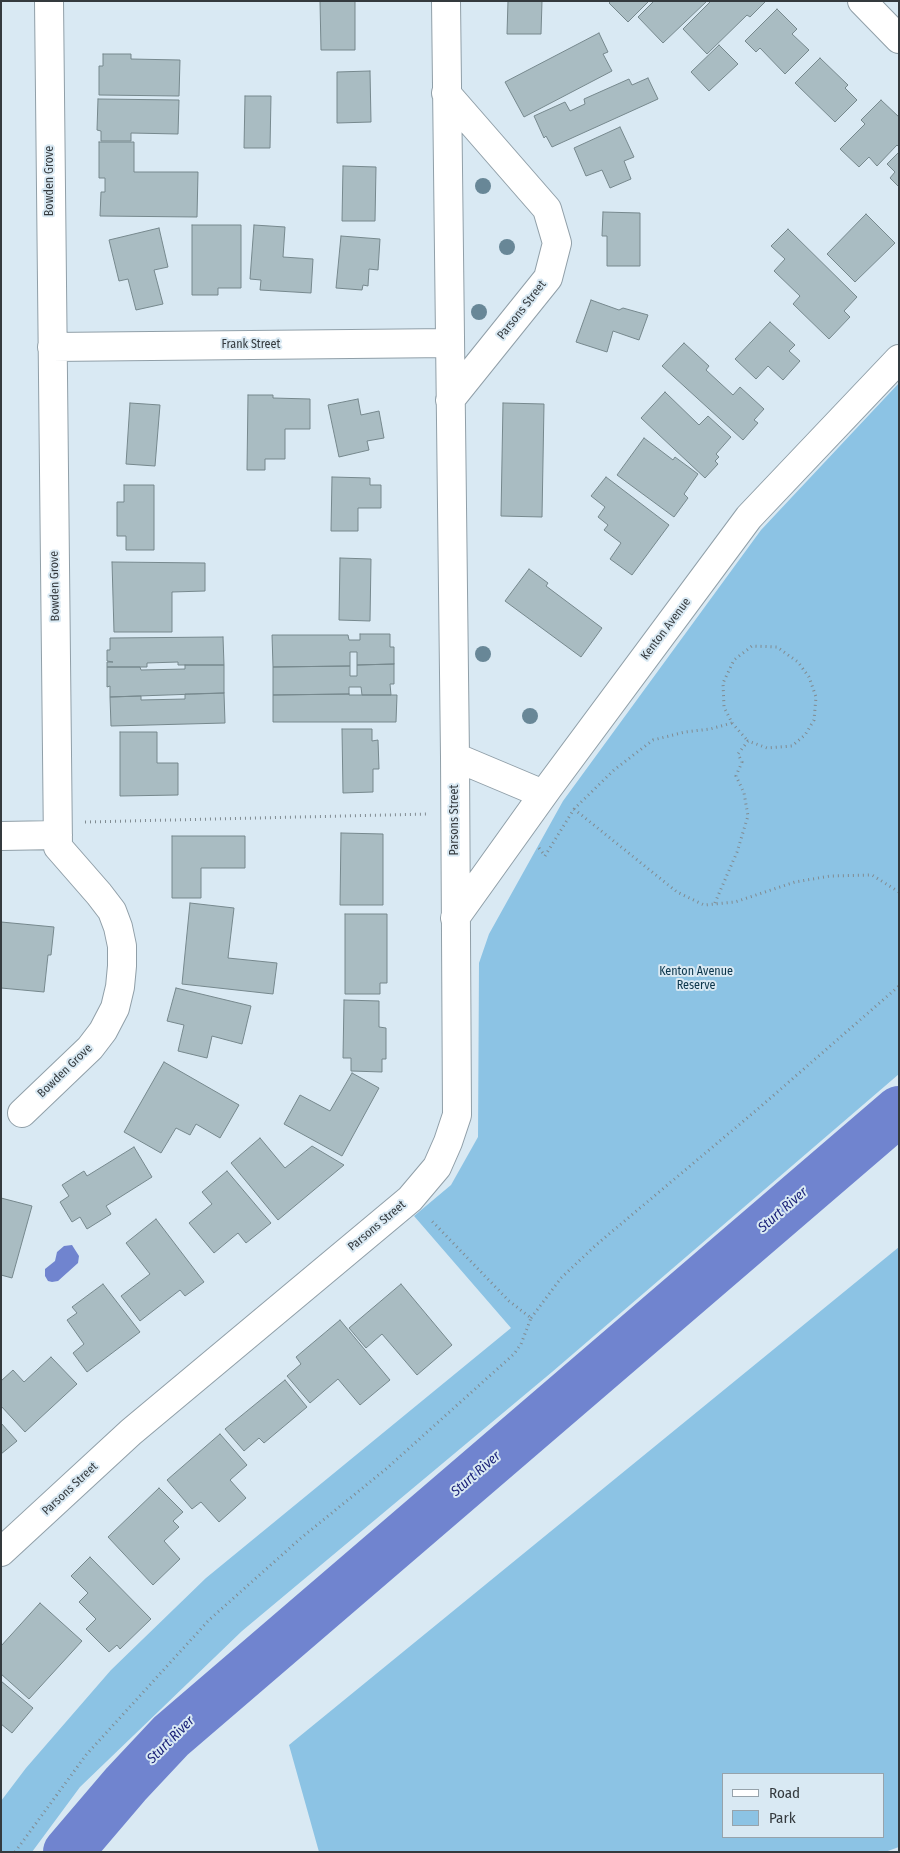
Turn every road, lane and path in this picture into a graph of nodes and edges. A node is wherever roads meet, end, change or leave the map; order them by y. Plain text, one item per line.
1 (49, 1) edge
2 (446, 1) edge
3 (862, 1) edge
4 (899, 39) edge
5 (446, 93) junction
6 (450, 343) junction
7 (52, 347) junction
8 (899, 359) edge
9 (450, 400) junction
10 (732, 723) dead end
11 (748, 741) dead end
12 (455, 757) junction
13 (546, 791) junction
14 (1, 836) edge
15 (58, 836) junction
16 (899, 892) edge
17 (455, 918) junction
18 (899, 986) edge
19 (22, 1113) dead end
20 (410, 1199) junction
21 (531, 1318) junction
22 (1, 1552) edge
23 (15, 1852) edge

1 - 7 street, Bowden Grove
2 - 5 street, Parsons Street
3 - 4 street
5 - 6 street, Parsons Street
5 - 9 street, Parsons Street
6 - 7 street, Frank Street
6 - 9 street, Parsons Street
7 - 15 street, Bowden Grove
8 - 13 street, Kenton Avenue
9 - 12 street, Parsons Street
10 - 11 path
12 - 13 street
12 - 17 street, Parsons Street
13 - 16 path
13 - 17 street, Kenton Avenue
14 - 15 street
15 - 19 street, Bowden Grove
17 - 20 street, Parsons Street
18 - 21 path
20 - 21 path
20 - 22 street, Parsons Street
21 - 23 path

